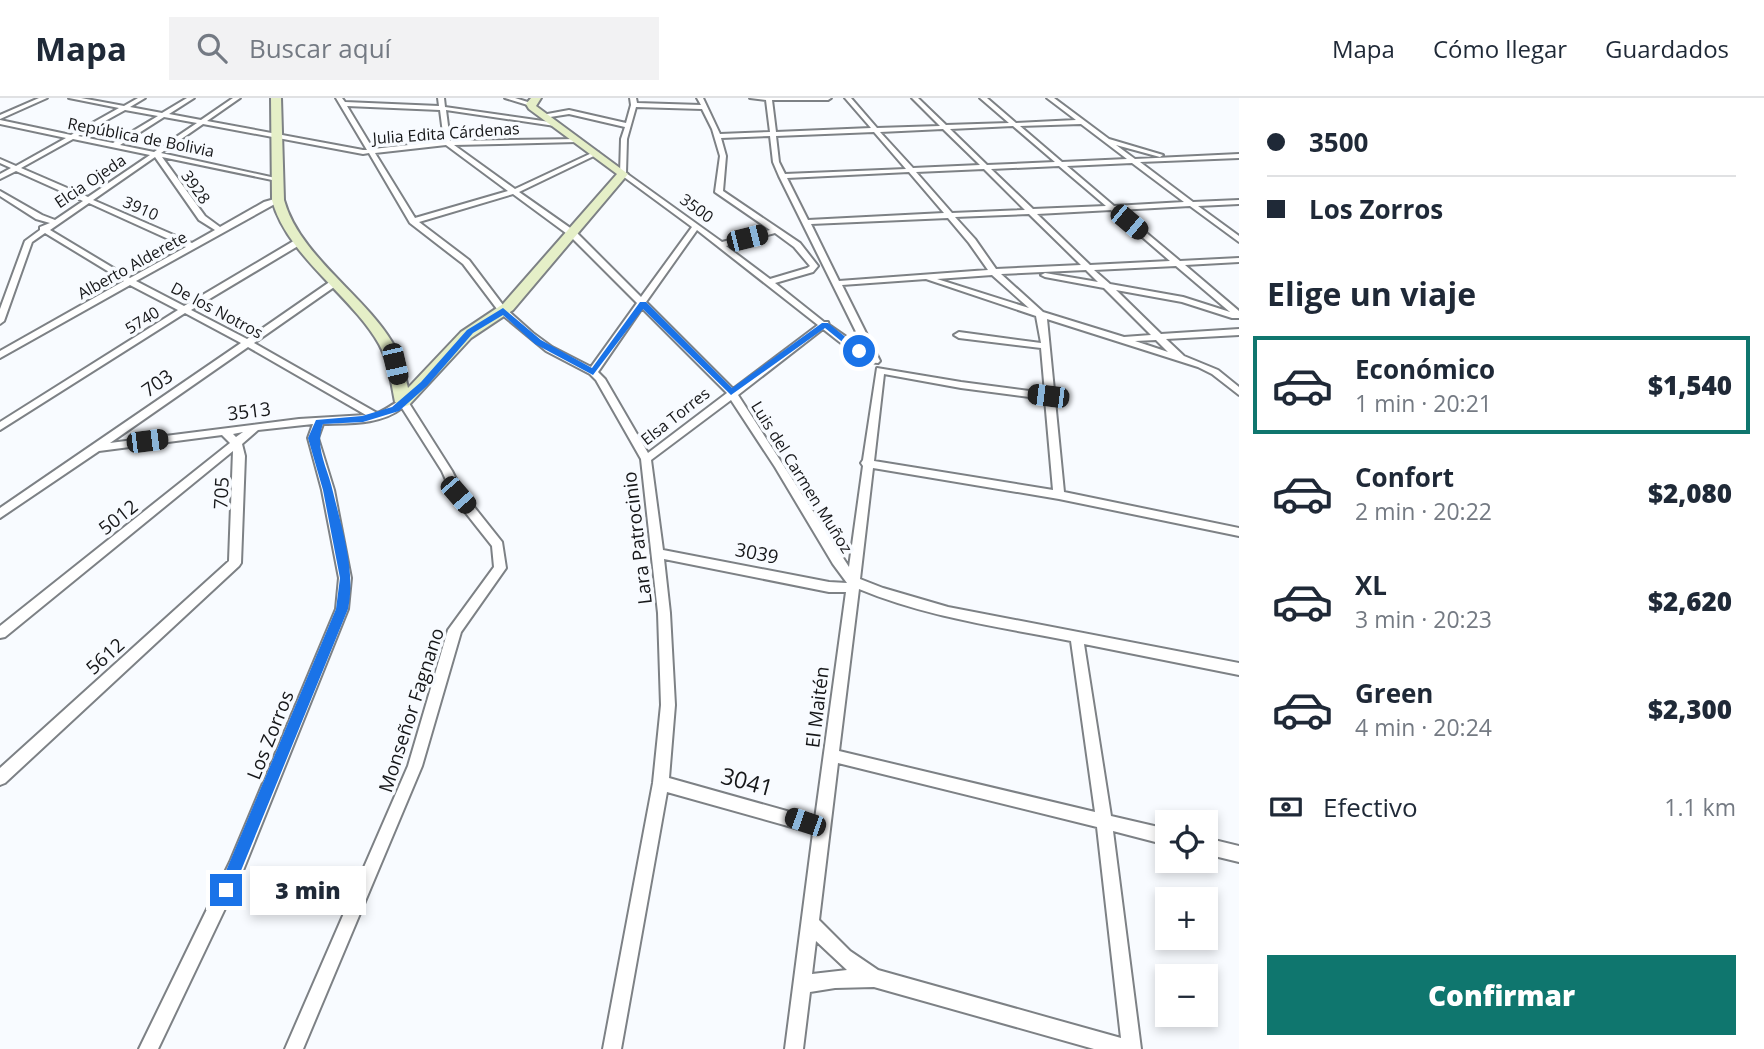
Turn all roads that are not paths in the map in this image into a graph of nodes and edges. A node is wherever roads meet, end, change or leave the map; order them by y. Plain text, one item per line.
1 (44, 98) edge
2 (72, 98) edge
3 (142, 98) edge
4 (191, 98) edge
5 (237, 98) edge
6 (508, 98) edge
7 (700, 98) edge
8 (753, 98) edge
9 (828, 98) edge
10 (848, 98) edge
11 (915, 98) edge
12 (983, 98) edge
13 (1050, 98) edge
14 (769, 99) edge
15 (340, 101) edge
16 (534, 101) edge
17 (633, 101) edge
18 (277, 102) edge
19 (441, 103) edge
20 (704, 107) junction
21 (124, 108) junction
22 (163, 115) junction
23 (544, 116) junction
24 (0, 120) edge
25 (1082, 122) junction
26 (202, 123) junction
27 (555, 124) junction
28 (1015, 125) junction
29 (629, 126) junction
30 (946, 128) junction
31 (875, 131) junction
32 (771, 135) junction
33 (275, 136) junction
34 (717, 136) junction
35 (70, 138) junction
36 (577, 141) junction
37 (1108, 141) junction
38 (447, 144) junction
39 (113, 146) junction
40 (370, 152) junction
41 (596, 153) junction
42 (156, 154) junction
43 (1238, 157) edge
44 (1195, 159) junction
45 (0, 161) edge
46 (1136, 161) junction
47 (1062, 164) junction
48 (985, 167) junction
49 (17, 168) junction
50 (908, 170) junction
51 (623, 174) junction
52 (782, 176) junction
53 (0, 177) edge
54 (277, 179) junction
55 (515, 191) junction
56 (0, 193) edge
57 (88, 200) junction
58 (278, 200) junction
59 (1239, 202) edge
60 (1194, 205) junction
61 (1113, 208) junction
62 (1032, 212) junction
63 (949, 216) junction
64 (413, 221) junction
65 (54, 222) junction
66 (807, 222) junction
67 (696, 226) junction
68 (43, 229) junction
69 (221, 231) junction
70 (774, 231) junction
71 (573, 234) junction
72 (1239, 240) edge
73 (300, 241) junction
74 (720, 244) junction
75 (193, 247) junction
76 (819, 248) junction
77 (802, 249) junction
78 (1239, 260) edge
79 (1177, 263) junction
80 (1087, 268) junction
81 (1020, 271) junction
82 (994, 272) junction
83 (923, 277) junction
84 (131, 282) junction
85 (769, 282) junction
86 (334, 283) junction
87 (839, 283) junction
88 (1105, 286) junction
89 (5, 292) edge
90 (643, 304) junction
91 (184, 311) junction
92 (503, 311) junction
93 (1039, 312) junction
94 (1239, 316) edge
95 (0, 321) edge
96 (825, 324) junction
97 (1239, 331) edge
98 (959, 335) dead end
99 (1158, 337) junction
100 (1120, 339) junction
101 (246, 342) junction
102 (1045, 346) junction
103 (0, 355) edge
104 (1180, 358) junction
105 (874, 359) junction
106 (880, 370) junction
107 (593, 372) junction
108 (1239, 391) edge
109 (731, 392) junction
110 (1048, 396) junction
111 (403, 402) junction
112 (377, 416) junction
113 (319, 422) junction
114 (0, 427) edge
115 (256, 427) junction
116 (224, 431) junction
117 (237, 444) junction
118 (95, 448) junction
119 (646, 459) junction
120 (866, 463) junction
121 (1059, 495) junction
122 (0, 514) edge
123 (1239, 532) edge
124 (656, 553) junction
125 (235, 562) joint
126 (852, 585) junction
127 (0, 633) edge
128 (1077, 638) junction
129 (1239, 669) edge
130 (830, 755) junction
131 (0, 778) edge
132 (662, 783) junction
133 (1104, 821) junction
134 (821, 828) junction
135 (1155, 834) edge
136 (1218, 849) edge
137 (1239, 854) edge
138 (809, 922) junction
139 (874, 978) junction
140 (802, 985) junction
141 (148, 1049) edge
142 (294, 1049) edge
143 (612, 1049) edge
144 (794, 1049) edge
145 (1130, 1049) edge

1 - 24 street
2 - 21 street, Julia Edita Cárdenas
3 - 21 street
4 - 22 street
5 - 26 street, Elcia Ojeda
6 - 16 street
7 - 20 street
8 - 14 street
9 - 14 street
10 - 31 street
11 - 30 street
12 - 28 street
13 - 25 street
14 - 32 street
15 - 19 street
15 - 40 street, Lara Patrocinio
16 - 23 street, 3500
17 - 20 street
17 - 29 street
18 - 33 street, Monseñor Fagnano
19 - 27 street
19 - 38 street
20 - 34 street
21 - 22 street, Julia Edita Cárdenas
21 - 35 street
22 - 26 street, Julia Edita Cárdenas
22 - 39 street
23 - 27 street, 3500
23 - 29 street
24 - 35 street, República de Bolivia
25 - 28 street
25 - 37 street
26 - 33 street, Julia Edita Cárdenas
26 - 42 street, Elcia Ojeda
27 - 36 street, 3500
28 - 30 street
28 - 47 street
29 - 51 street
30 - 31 street
30 - 48 street
31 - 32 street
31 - 50 street
32 - 34 street
32 - 52 street
33 - 40 street, Julia Edita Cárdenas
33 - 54 street, Monseñor Fagnano
34 - 70 street
35 - 39 street, República de Bolivia
35 - 49 street
36 - 38 street, Julia Edita Cárdenas
36 - 41 street, 3500
37 - 44 street
37 - 46 street
38 - 40 street, Julia Edita Cárdenas
38 - 55 street, Luis del Carmen Muñoz
39 - 42 street, República de Bolivia
40 - 64 street, Lara Patrocinio
41 - 51 street, 3500
41 - 55 street
42 - 54 street, República de Bolivia
42 - 57 street, Elcia Ojeda
42 - 69 street, 3928
43 - 44 street
44 - 46 street
45 - 49 street, 3910
46 - 47 street
46 - 60 street
47 - 48 street
47 - 61 street
48 - 50 street
48 - 62 street
49 - 53 street
49 - 57 street, 3910
50 - 52 street
50 - 63 street
51 - 67 street, 3500
51 - 71 street
52 - 66 street
54 - 58 street, Monseñor Fagnano
55 - 64 street
55 - 71 street, Luis del Carmen Muñoz
56 - 65 street
57 - 65 street, Elcia Ojeda
57 - 75 street, 3910
58 - 69 street, Alberto Alderete
58 - 73 street, Monseñor Fagnano
59 - 60 street
60 - 61 street
60 - 72 street
61 - 62 street
61 - 79 street
62 - 63 street
62 - 80 street
63 - 66 street
63 - 82 street
64 - 92 street, Lara Patrocinio
65 - 68 street, Elcia Ojeda
66 - 76 street
67 - 74 street, 3500
67 - 90 street
68 - 84 street, De los Notros
68 - 89 street, Elcia Ojeda
69 - 75 street, Alberto Alderete
70 - 74 street
70 - 77 street
71 - 90 street, Luis del Carmen Muñoz
71 - 92 street
73 - 86 street, Monseñor Fagnano
73 - 91 street, 5740
74 - 85 street, 3500
75 - 84 street, Alberto Alderete
76 - 77 street
76 - 87 street
77 - 85 street
78 - 79 street
79 - 80 street
79 - 94 street
80 - 81 street
80 - 88 street
81 - 82 street
81 - 88 street
82 - 83 street
82 - 93 street
83 - 87 street
83 - 93 street
84 - 91 street, De los Notros
84 - 103 street, Alberto Alderete
85 - 96 street, 3500
86 - 101 street, 703
86 - 111 street, Monseñor Fagnano
87 - 105 street
88 - 94 street
88 - 99 street
89 - 95 street
90 - 107 street
90 - 109 street, Luis del Carmen Muñoz
91 - 101 street, De los Notros
91 - 114 street, 5740
92 - 107 street, Lara Patrocinio
92 - 111 street
93 - 100 street
93 - 102 street
96 - 105 street, 3500
96 - 109 street, Elsa Torres
97 - 99 street
98 - 102 street
99 - 100 street
99 - 104 street
100 - 104 street
101 - 112 street, De los Notros
101 - 118 street, 703
102 - 110 street
104 - 108 street
105 - 106 street, 3500
106 - 110 street
106 - 120 street, El Maitén
107 - 119 street, Lara Patrocinio
109 - 119 street, Elsa Torres
109 - 126 street, Luis del Carmen Muñoz
110 - 121 street
111 - 112 street, 3513
111 - 142 street, Monseñor Fagnano
112 - 113 street, 3513
113 - 115 street, 3513
113 - 141 street, Los Zorros
115 - 116 street, 3513
115 - 117 street, 5012
116 - 117 street
116 - 118 street, 3513
117 - 125 street, 705
117 - 127 street, 5012
118 - 122 street, 703
119 - 124 street, Lara Patrocinio
120 - 121 street
120 - 126 street, El Maitén
121 - 123 street
124 - 126 street, 3039
124 - 132 street, Lara Patrocinio
125 - 131 street, 5612
126 - 128 street, 3039
126 - 130 street, El Maitén
128 - 129 street, 3039
128 - 133 street
130 - 133 street
130 - 134 street, El Maitén
132 - 134 street, 3041
132 - 143 street, Lara Patrocinio
133 - 135 street
133 - 145 street
134 - 138 street, El Maitén
136 - 137 street
138 - 139 street
138 - 140 street, El Maitén
139 - 140 street
139 - 145 street
140 - 144 street, El Maitén

